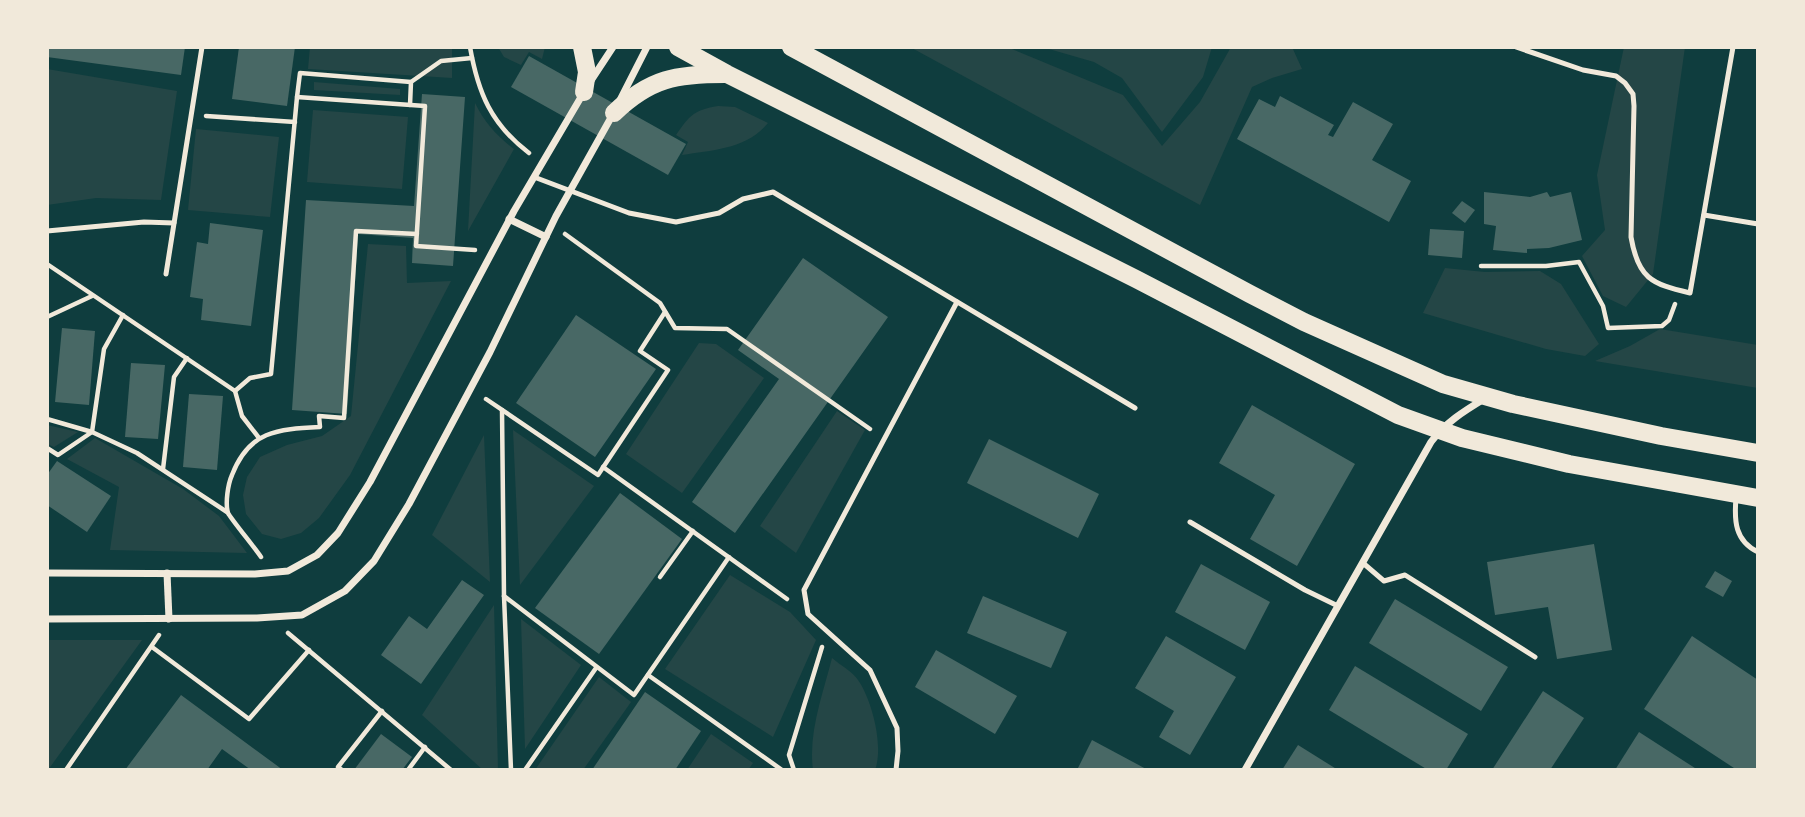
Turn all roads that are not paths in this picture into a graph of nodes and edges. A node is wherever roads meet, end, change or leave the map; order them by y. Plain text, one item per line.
1 (202, 47) edge
2 (582, 47) edge
3 (613, 47) edge
4 (648, 47) edge
5 (678, 47) edge
6 (791, 47) edge
7 (1516, 47) edge
8 (1732, 47) edge
9 (727, 74) junction
10 (584, 92) junction
11 (614, 113) junction
12 (534, 177) junction
13 (570, 191) junction
14 (1704, 215) junction
15 (509, 219) junction
16 (174, 223) junction
17 (1758, 225) edge
18 (47, 231) edge
19 (546, 237) junction
20 (166, 274) dead end
21 (957, 302) junction
22 (1487, 397) junction
23 (1135, 408) dead end
24 (1439, 431) junction
25 (1758, 453) edge
26 (1736, 495) junction
27 (1758, 498) edge
28 (1190, 522) dead end
29 (1758, 552) edge
30 (1363, 563) junction
31 (47, 573) edge
32 (167, 573) junction
33 (1338, 606) junction
34 (47, 619) edge
35 (169, 619) junction
36 (1535, 657) dead end
37 (896, 770) edge
38 (1245, 770) edge

1 - 16 lane
2 - 10 main road
3 - 10 street
4 - 11 street
5 - 9 main road
6 - 22 main road
7 - 14 lane
8 - 14 lane
9 - 11 main road
9 - 24 main road
10 - 12 street
11 - 13 street
12 - 13 lane
12 - 15 street
13 - 19 street
13 - 21 lane
14 - 17 lane
15 - 19 street
15 - 32 street
16 - 18 lane
16 - 20 lane
19 - 35 street
21 - 23 lane
21 - 37 lane
22 - 24 street
22 - 25 main road
24 - 26 main road
24 - 30 street
26 - 27 main road
26 - 29 lane
28 - 33 lane
30 - 33 street
30 - 36 lane
31 - 32 street
32 - 35 street
33 - 38 street
34 - 35 street

